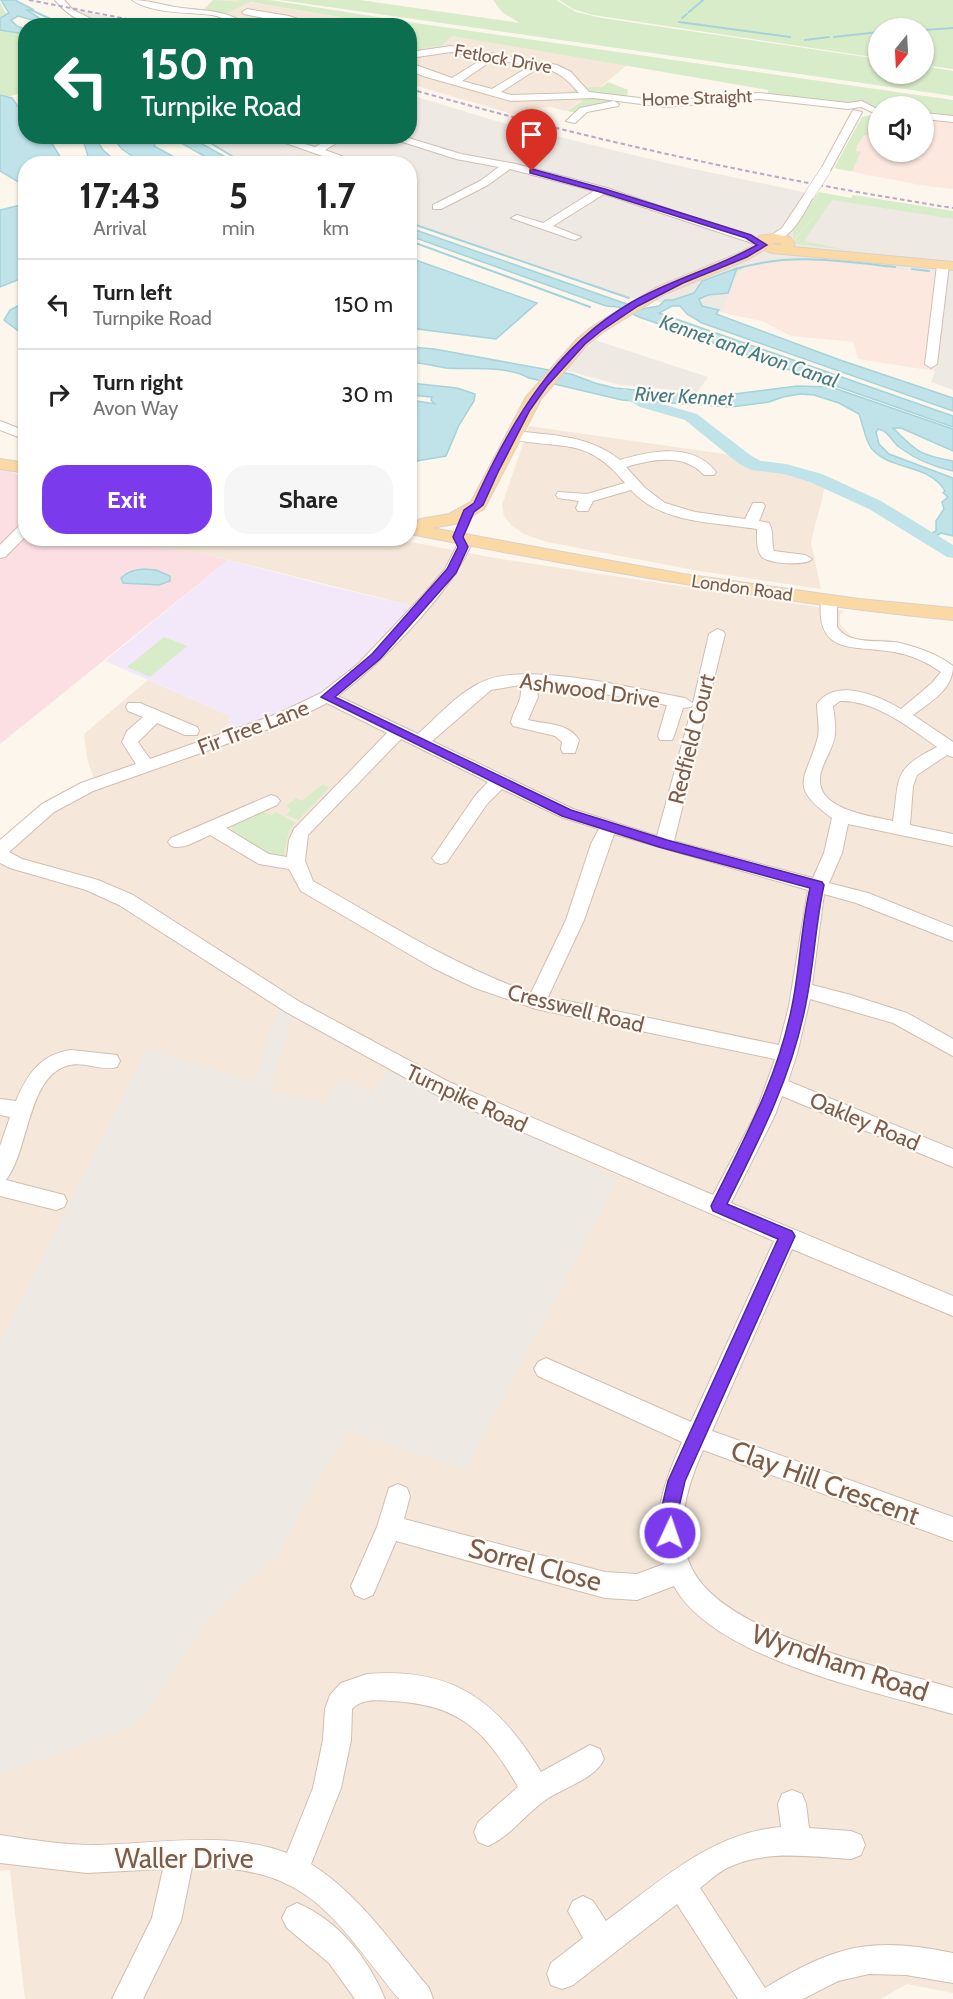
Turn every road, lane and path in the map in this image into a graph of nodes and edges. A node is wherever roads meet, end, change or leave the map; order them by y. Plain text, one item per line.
1 (59, 0) edge
2 (136, 0) edge
3 (247, 12) dead end
4 (84, 18) edge
5 (227, 18) edge
6 (283, 18) edge
7 (417, 54) edge
8 (492, 56) junction
9 (538, 64) junction
10 (417, 71) edge
11 (452, 82) junction
12 (491, 94) junction
13 (586, 95) junction
14 (510, 98) junction
15 (625, 99) junction
16 (498, 108) dead end
17 (852, 109) junction
18 (868, 110) edge
19 (934, 117) edge
20 (953, 119) edge
21 (571, 122) dead end
22 (294, 144) edge
23 (329, 144) edge
24 (416, 144) edge
25 (316, 151) junction
26 (332, 156) edge
27 (508, 166) junction
28 (603, 190) junction
29 (437, 207) dead end
30 (517, 218) dead end
31 (544, 227) junction
32 (575, 237) dead end
33 (773, 241) junction
34 (948, 266) edge
35 (931, 364) dead end
36 (0, 425) edge
37 (18, 433) edge
38 (513, 435) junction
39 (0, 463) edge
40 (18, 465) edge
41 (617, 465) junction
42 (708, 467) dead end
43 (632, 485) junction
44 (563, 495) dead end
45 (758, 506) dead end
46 (480, 514) junction
47 (417, 523) edge
48 (748, 527) junction
49 (417, 530) edge
50 (18, 535) edge
51 (417, 537) edge
52 (463, 541) junction
53 (514, 548) junction
54 (533, 553) junction
55 (0, 554) edge
56 (805, 559) dead end
57 (829, 601) junction
58 (953, 614) edge
59 (717, 634) dead end
60 (524, 678) junction
61 (327, 697) junction
62 (134, 707) dead end
63 (155, 716) junction
64 (902, 716) junction
65 (191, 731) dead end
66 (398, 732) junction
67 (666, 736) dead end
68 (418, 743) junction
69 (569, 749) dead end
70 (951, 749) edge
71 (147, 767) junction
72 (499, 781) junction
73 (271, 801) dead end
74 (842, 816) junction
75 (212, 827) junction
76 (609, 827) junction
77 (901, 829) junction
78 (953, 840) edge
79 (177, 842) dead end
80 (664, 844) junction
81 (0, 850) edge
82 (0, 855) edge
83 (441, 858) dead end
84 (296, 864) junction
85 (817, 885) junction
86 (953, 934) edge
87 (801, 990) junction
88 (536, 1002) junction
89 (953, 1048) edge
90 (787, 1054) junction
91 (106, 1058) dead end
92 (777, 1085) junction
93 (0, 1107) edge
94 (23, 1110) junction
95 (953, 1158) edge
96 (0, 1173) edge
97 (0, 1186) edge
98 (56, 1201) dead end
99 (718, 1206) junction
100 (787, 1236) junction
101 (953, 1306) edge
102 (546, 1369) dead end
103 (698, 1437) junction
104 (398, 1496) dead end
105 (389, 1527) junction
106 (953, 1529) edge
107 (680, 1571) junction
108 (364, 1586) dead end
109 (953, 1701) edge
110 (590, 1759) dead end
111 (536, 1790) junction
112 (792, 1804) dead end
113 (488, 1832) dead end
114 (797, 1843) junction
115 (851, 1845) dead end
116 (0, 1849) edge
117 (181, 1853) junction
118 (294, 1870) junction
119 (681, 1884) junction
120 (583, 1911) dead end
121 (297, 1918) dead end
122 (602, 1942) junction
123 (953, 1968) edge
124 (562, 1974) dead end
125 (127, 1999) edge
126 (370, 1999) edge
127 (418, 1999) edge
128 (755, 1999) edge
129 (775, 1999) edge

1 - 4 street
2 - 5 street
3 - 6 street
7 - 8 street, Fetlock Drive
8 - 9 street, Fetlock Drive
8 - 11 street
9 - 12 street
9 - 13 street, Fetlock Drive
10 - 11 street, Home Straight
11 - 12 street, Home Straight
12 - 14 street, Home Straight
13 - 14 street, Home Straight
13 - 15 street, Home Straight
14 - 16 street
15 - 17 street, Home Straight
15 - 21 street
17 - 18 street, Home Straight
17 - 33 street, bridge
19 - 20 street
22 - 25 street
23 - 25 street
24 - 27 street
25 - 26 street
27 - 28 street
27 - 29 street
28 - 31 street
28 - 33 street
30 - 31 street
31 - 32 street
33 - 34 main road
33 - 38 main road
34 - 35 street
36 - 37 street
38 - 41 street
38 - 46 main road
39 - 40 main road
41 - 42 street
41 - 43 street
43 - 44 street
43 - 48 street
45 - 48 street
46 - 47 main road
46 - 52 main road
46 - 53 main road
48 - 56 street
49 - 52 main road, London Road
50 - 55 street
51 - 52 main road, London Road
52 - 53 main road, London Road
52 - 54 main road, London Road
52 - 61 street, Fir Tree Lane
53 - 54 main road, London Road
54 - 57 main road, London Road
57 - 58 main road, London Road
57 - 64 street
59 - 80 street, Redfield Court
60 - 67 street, Ashwood Drive
60 - 68 street, Ashwood Drive
60 - 69 street
61 - 66 street
61 - 71 street, Fir Tree Lane
62 - 63 street
63 - 65 street
63 - 71 street
64 - 70 street
64 - 74 street
66 - 68 street
66 - 84 street
68 - 72 street
70 - 77 street
71 - 81 street, Fir Tree Lane
72 - 76 street
72 - 83 street
73 - 75 street
74 - 77 street
74 - 85 street
75 - 79 street
75 - 84 street
76 - 80 street
76 - 88 street
77 - 78 street
80 - 85 street
82 - 99 street, Turnpike Road
84 - 88 street, Cresswell Road
85 - 86 street
85 - 87 street
87 - 89 street
87 - 90 street
88 - 90 street, Cresswell Road
90 - 92 street
91 - 94 street
92 - 95 street, Oakley Road
92 - 99 street
93 - 94 street
94 - 96 street
97 - 98 street
99 - 100 street, Turnpike Road
100 - 101 street, Turnpike Road
100 - 103 street, Wyndham Road
102 - 103 street, Clay Hill Crescent
103 - 106 street, Clay Hill Crescent
103 - 107 street, Wyndham Road
104 - 105 street
105 - 107 street, Sorrel Close
105 - 108 street
107 - 109 street, Wyndham Road
110 - 111 street
111 - 113 street
111 - 118 street
112 - 114 street
114 - 115 street
114 - 119 street
116 - 117 street, Waller Drive
117 - 118 street, Waller Drive
117 - 125 street
118 - 127 street, Waller Drive
119 - 122 street
119 - 128 street
120 - 122 street
121 - 126 street
122 - 124 street
123 - 129 street

